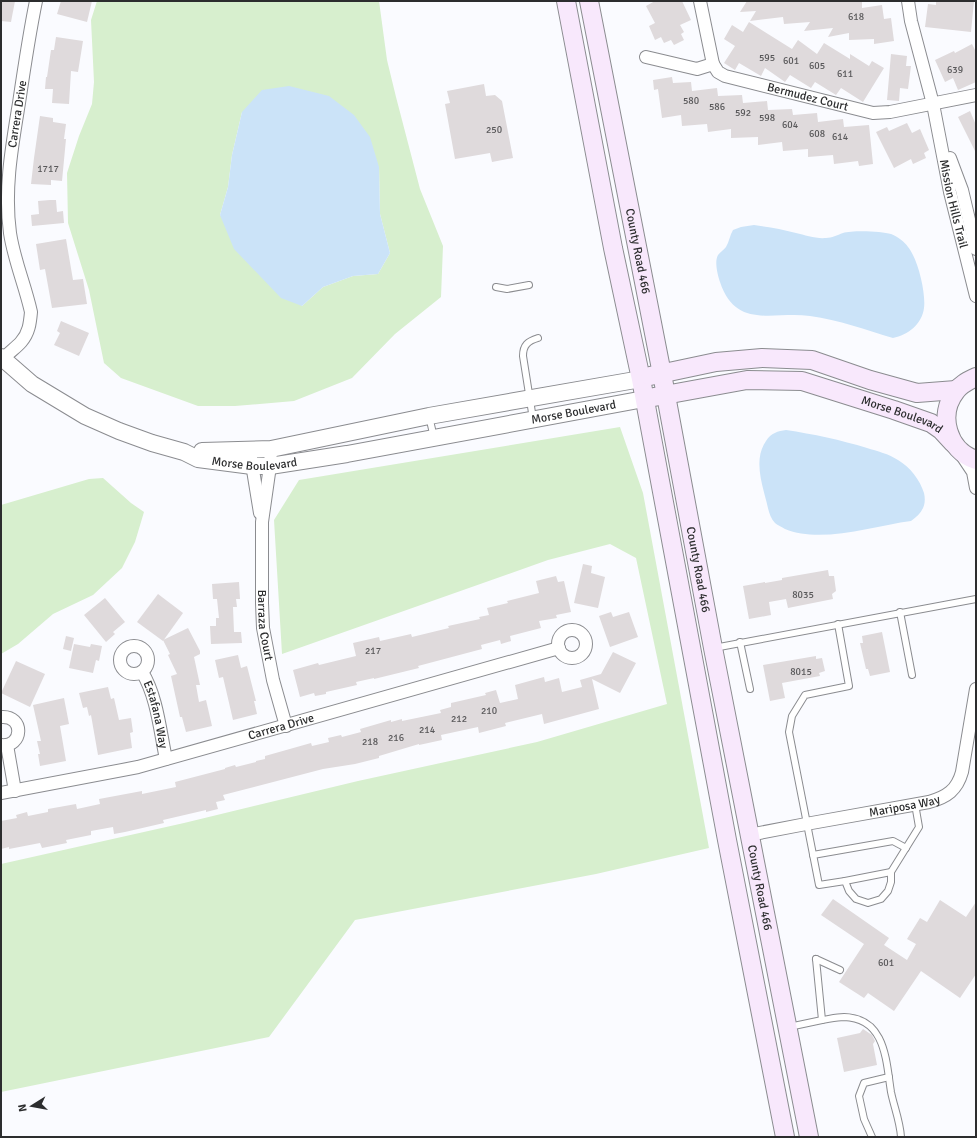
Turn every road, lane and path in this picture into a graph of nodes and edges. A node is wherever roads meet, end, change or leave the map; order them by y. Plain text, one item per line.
1 (36, 1) edge
2 (566, 1) edge
3 (589, 1) edge
4 (700, 1) edge
5 (908, 1) edge
6 (646, 57) dead end
7 (713, 64) junction
8 (976, 95) edge
9 (933, 104) junction
10 (940, 135) junction
11 (976, 248) edge
12 (529, 285) dead end
13 (496, 287) dead end
14 (976, 296) edge
15 (538, 338) dead end
16 (2, 359) edge
17 (976, 366) edge
18 (662, 374) junction
19 (640, 379) junction
20 (966, 383) edge
21 (666, 395) junction
22 (530, 398) junction
23 (644, 399) junction
24 (429, 416) junction
25 (533, 419) junction
26 (434, 438) junction
27 (955, 446) junction
28 (271, 449) junction
29 (251, 458) junction
30 (976, 460) edge
31 (270, 466) junction
32 (976, 488) edge
33 (262, 522) junction
34 (976, 598) edge
35 (900, 612) junction
36 (838, 624) junction
37 (740, 642) junction
38 (559, 648) dead end
39 (713, 648) junction
40 (142, 672) dead end
41 (912, 675) dead end
42 (750, 689) dead end
43 (976, 689) edge
44 (1, 717) edge
45 (286, 726) junction
46 (4, 745) edge
47 (166, 759) junction
48 (15, 791) junction
49 (1, 793) edge
50 (915, 804) junction
51 (806, 824) junction
52 (749, 835) junction
53 (726, 840) junction
54 (906, 848) junction
55 (813, 855) junction
56 (891, 872) junction
57 (845, 881) junction
58 (840, 970) dead end
59 (822, 1020) junction
60 (787, 1027) junction
61 (889, 1077) junction
62 (785, 1137) edge
63 (809, 1137) edge
64 (872, 1137) edge
65 (901, 1137) edge

1 - 16 street, Carrera Drive
2 - 19 main road, County Road 466
3 - 18 main road, County Road 466
4 - 7 street
5 - 9 street, Mission Hills Trail
6 - 7 street
7 - 9 street, Bermudez Court
8 - 9 street, Bermudez Court
9 - 10 street, Mission Hills Trail
10 - 11 street, Mission Hills Trail
10 - 14 street, Mission Hills Trail
12 - 13 lane
15 - 22 lane
16 - 29 street, Morse Boulevard
17 - 20 street
18 - 19 main road, Morse Boulevard
18 - 20 main road, Morse Boulevard
18 - 21 main road, County Road 466
19 - 22 street, Morse Boulevard
19 - 23 main road, County Road 466
20 - 27 main road
21 - 23 main road, Morse Boulevard
21 - 27 main road, Morse Boulevard
21 - 39 main road, County Road 466
22 - 24 street, Morse Boulevard
22 - 25 lane
23 - 25 street, Morse Boulevard
23 - 53 main road, County Road 466
24 - 26 lane
24 - 28 street, Morse Boulevard
25 - 26 street, Morse Boulevard
26 - 31 street, Morse Boulevard
27 - 30 main road, Morse Boulevard
27 - 32 street
28 - 29 street, Morse Boulevard
28 - 31 street, Barraza Court
29 - 31 street, Morse Boulevard
29 - 33 street, Barraza Court
31 - 33 street, Barraza Court
33 - 45 street, Barraza Court
34 - 35 lane
35 - 36 lane
35 - 41 lane
36 - 37 lane
36 - 51 lane
37 - 39 lane
37 - 42 lane
38 - 45 street, Carrera Drive
39 - 52 main road, County Road 466
40 - 47 street, Estafana Way
43 - 50 street, Mariposa Way
44 - 46 street
45 - 47 street, Carrera Drive
46 - 48 street
47 - 48 street, Carrera Drive
48 - 49 street, Carrera Drive
50 - 51 street, Mariposa Way
50 - 54 lane
51 - 52 street, Mariposa Way
51 - 55 lane
52 - 53 street
52 - 60 main road, County Road 466
53 - 62 main road, County Road 466
54 - 55 lane
54 - 56 lane
55 - 57 lane
56 - 57 lane
56 - 57 lane
58 - 59 lane
59 - 60 lane
59 - 61 lane
60 - 63 main road, County Road 466
61 - 64 lane
61 - 65 lane

